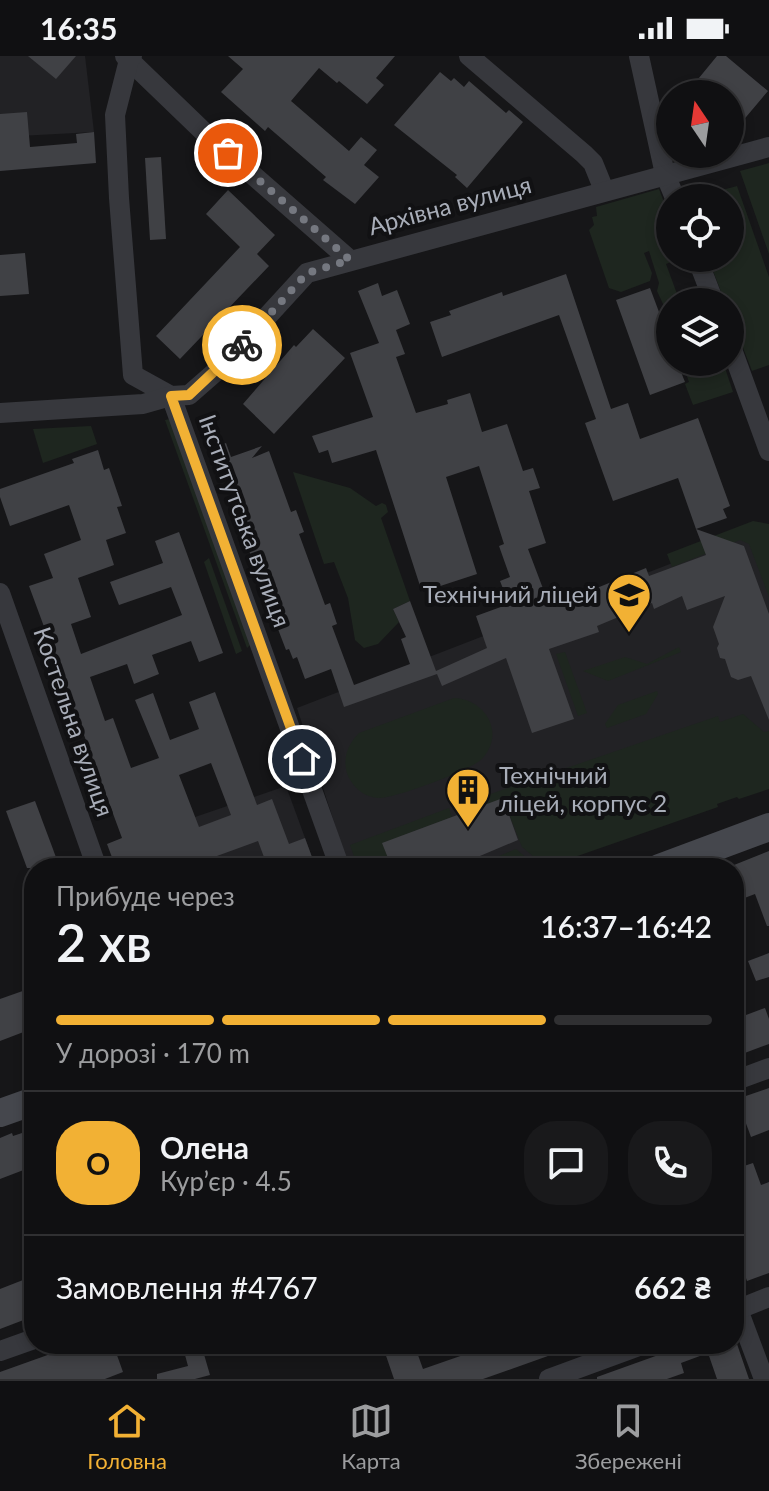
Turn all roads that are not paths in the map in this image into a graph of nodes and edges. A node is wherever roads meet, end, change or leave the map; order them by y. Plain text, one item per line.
1 (469, 56) edge
2 (639, 56) edge
3 (128, 57) edge
4 (769, 147) edge
5 (665, 174) junction
6 (669, 184) edge
7 (604, 190) junction
8 (350, 260) junction
9 (742, 376) edge
10 (171, 396) junction
11 (0, 413) edge
12 (769, 451) edge
13 (0, 593) edge
14 (769, 827) edge
15 (93, 858) edge
16 (336, 858) edge
17 (686, 858) edge
18 (769, 1068) edge
19 (744, 1077) edge
20 (24, 1105) edge
21 (0, 1113) edge
22 (769, 1297) edge
23 (744, 1304) edge
24 (744, 1329) edge
25 (24, 1343) edge
26 (0, 1351) edge
27 (617, 1354) edge
28 (549, 1379) edge
29 (764, 1379) edge

1 - 7 street
2 - 5 street
3 - 8 street
3 - 10 street, Інститутська вулиця
4 - 5 street, Архівна вулиця
5 - 6 street
5 - 7 street, Архівна вулиця
7 - 8 street, Архівна вулиця
8 - 10 street, Архівна вулиця
9 - 12 street
10 - 11 street, Архівна вулиця
10 - 16 street, Інститутська вулиця
13 - 15 street, Костельна вулиця
14 - 17 main road
18 - 19 street
20 - 21 main road
22 - 23 street
24 - 29 street
25 - 26 street
27 - 28 street

